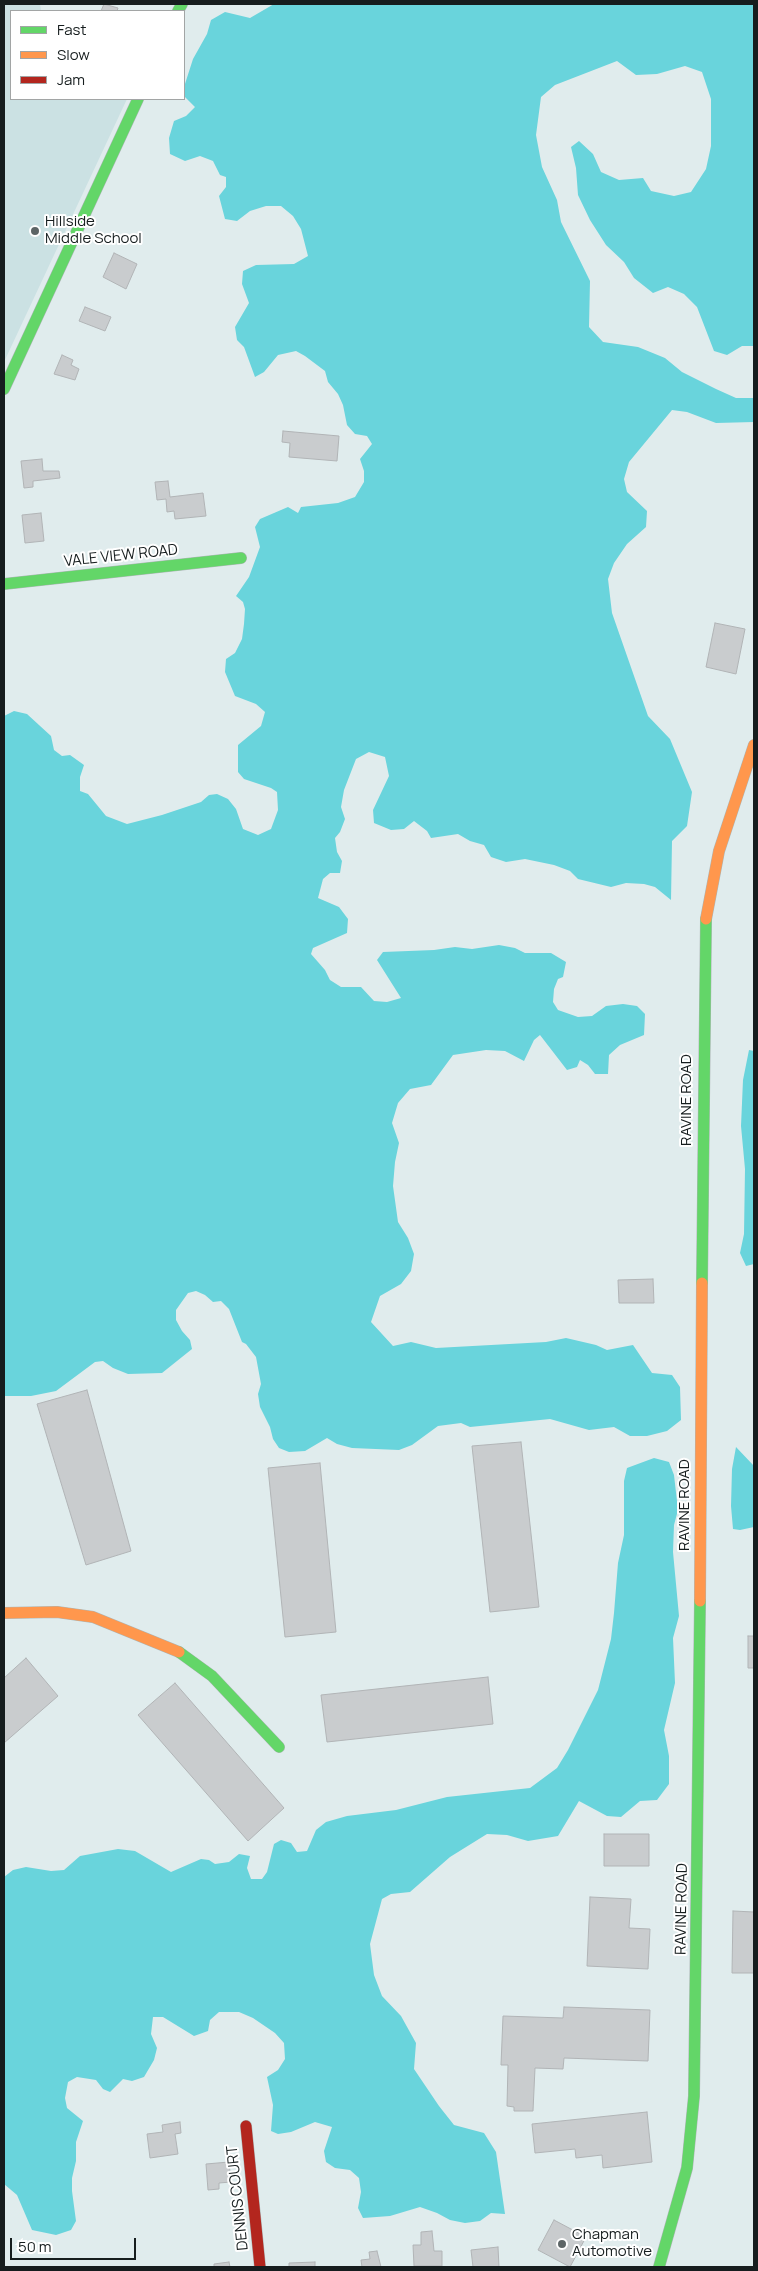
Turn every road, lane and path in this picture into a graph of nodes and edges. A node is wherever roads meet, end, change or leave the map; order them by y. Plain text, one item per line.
1 (138, 100) edge
2 (4, 389) edge
3 (241, 558) dead end
4 (4, 584) edge
5 (754, 746) edge
6 (4, 1613) edge
7 (279, 1747) dead end
8 (246, 2126) dead end
9 (260, 2267) edge
10 (659, 2267) edge

1 - 2 street
3 - 4 street, VALE VIEW ROAD
5 - 10 street, RAVINE ROAD
6 - 7 street
8 - 9 street, DENNIS COURT

